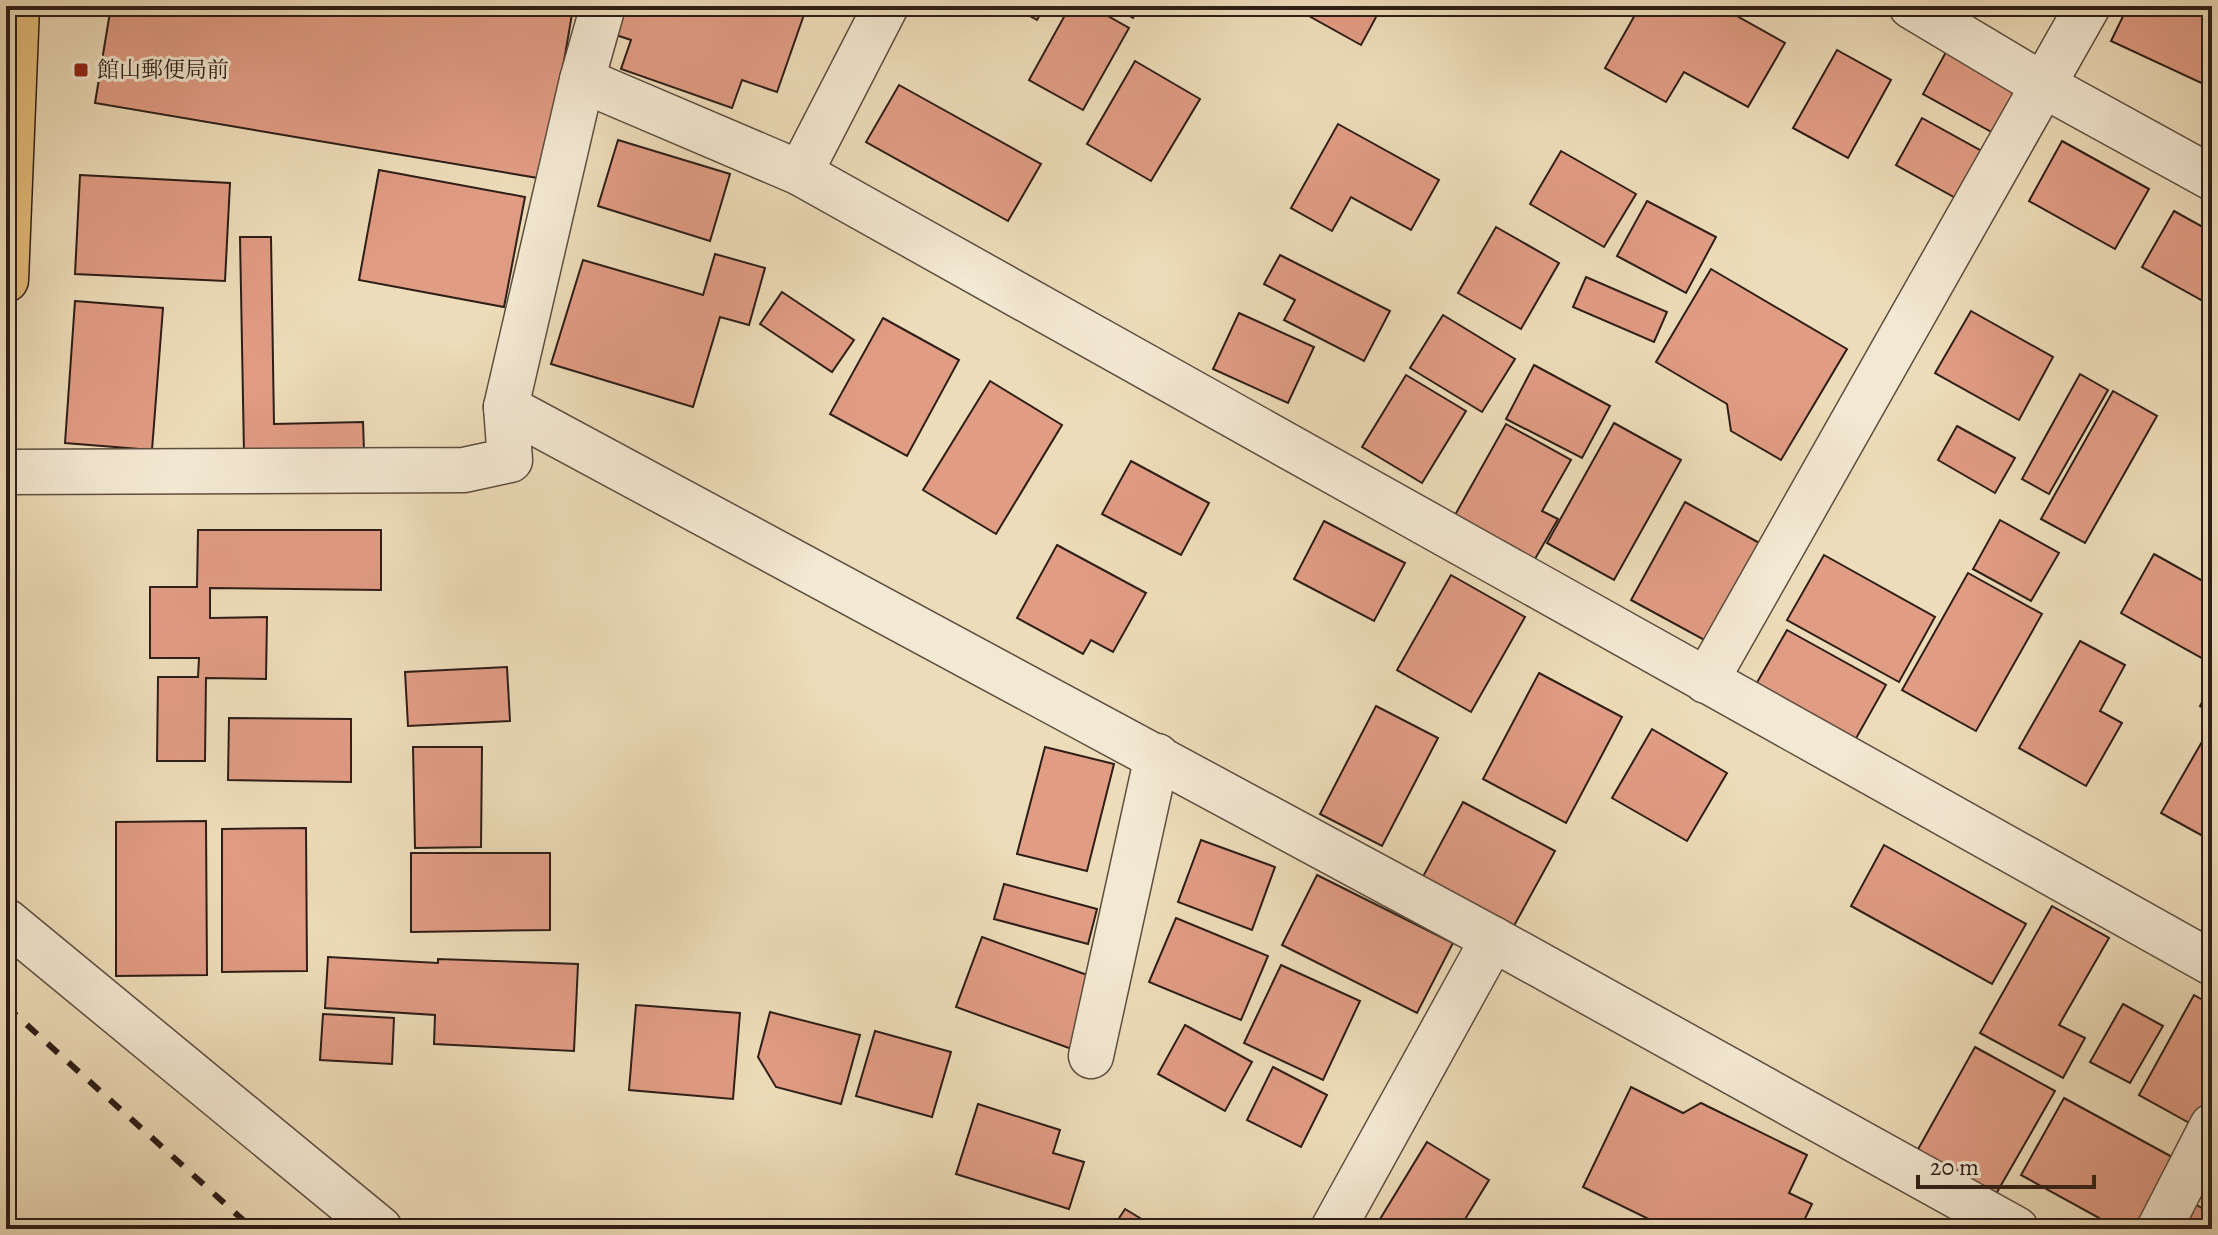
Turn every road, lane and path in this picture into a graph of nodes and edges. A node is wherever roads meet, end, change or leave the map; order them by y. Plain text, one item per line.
1 (17, 6) edge
2 (603, 6) edge
3 (886, 6) edge
4 (1911, 6) edge
5 (2088, 6) edge
6 (582, 80) junction
7 (2043, 85) junction
8 (800, 173) junction
9 (2212, 178) edge
10 (6, 280) edge
11 (506, 407) junction
12 (6, 472) edge
13 (1706, 681) junction
14 (1157, 756) junction
15 (6, 921) edge
16 (1493, 939) junction
17 (2212, 963) edge
18 (1091, 1056) dead end
19 (2212, 1126) edge
20 (380, 1229) edge
21 (1333, 1229) edge
22 (2016, 1229) edge
23 (2159, 1229) edge

1 - 10 highway
2 - 6 street
3 - 8 street
4 - 7 street
5 - 7 street
6 - 8 street
6 - 11 street
7 - 9 street
7 - 13 street
8 - 13 street
11 - 12 street
11 - 14 street
13 - 17 street
14 - 16 street
14 - 18 street
15 - 20 street
16 - 21 street
16 - 22 street
19 - 23 street

